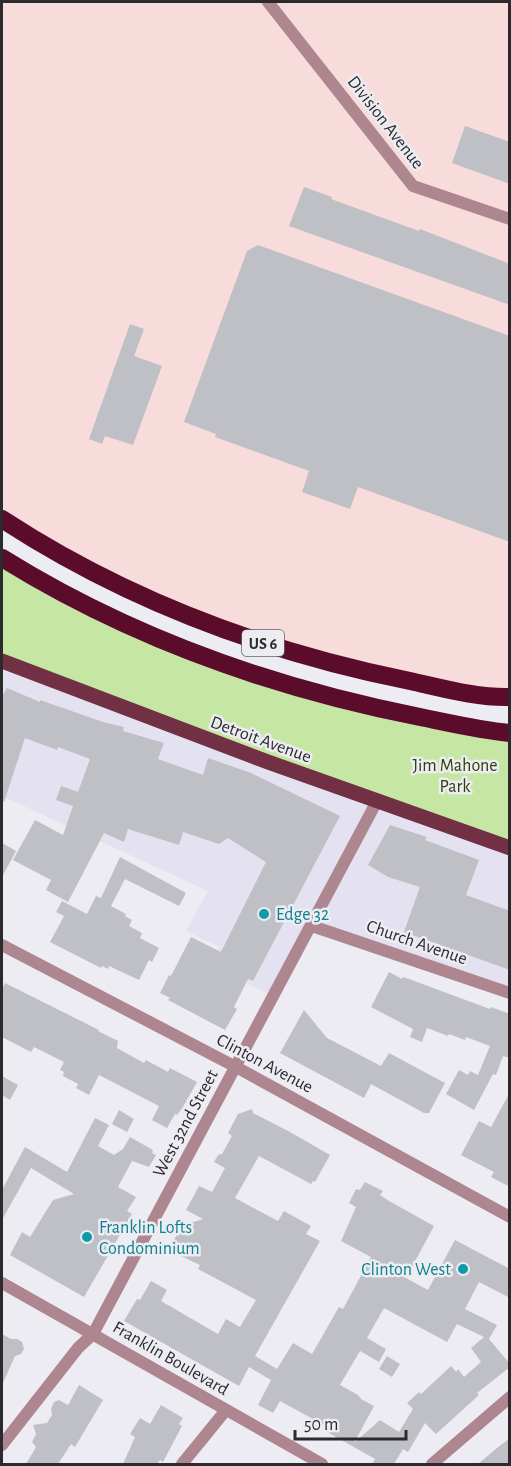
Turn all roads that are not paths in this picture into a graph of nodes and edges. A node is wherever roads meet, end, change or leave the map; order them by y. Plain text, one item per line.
1 (268, 2) edge
2 (510, 219) edge
3 (2, 510) edge
4 (2, 519) edge
5 (38, 542) junction
6 (2, 558) edge
7 (2, 661) edge
8 (508, 697) edge
9 (510, 733) edge
10 (377, 801) junction
11 (510, 848) edge
12 (312, 926) junction
13 (2, 945) edge
14 (510, 993) edge
15 (236, 1067) junction
16 (510, 1217) edge
17 (2, 1282) edge
18 (93, 1334) junction
19 (510, 1397) edge
20 (226, 1410) junction
21 (2, 1445) edge
22 (182, 1464) edge
23 (322, 1464) edge
24 (432, 1464) edge

1 - 2 street, Division Avenue
3 - 5 highway
4 - 5 highway, US 6
5 - 8 highway, US 6
6 - 9 highway, US 6
7 - 10 main road, Detroit Avenue
10 - 11 main road, Detroit Avenue
10 - 12 street, West 32nd Street
12 - 14 street, Church Avenue
12 - 15 street, West 32nd Street
13 - 15 street, Clinton Avenue
15 - 16 street, Clinton Avenue
15 - 18 street, West 32nd Street
17 - 18 street, Franklin Boulevard
18 - 20 street, Franklin Boulevard
18 - 21 street, West 32nd Street
19 - 24 street
20 - 22 street
20 - 23 street, Franklin Boulevard

